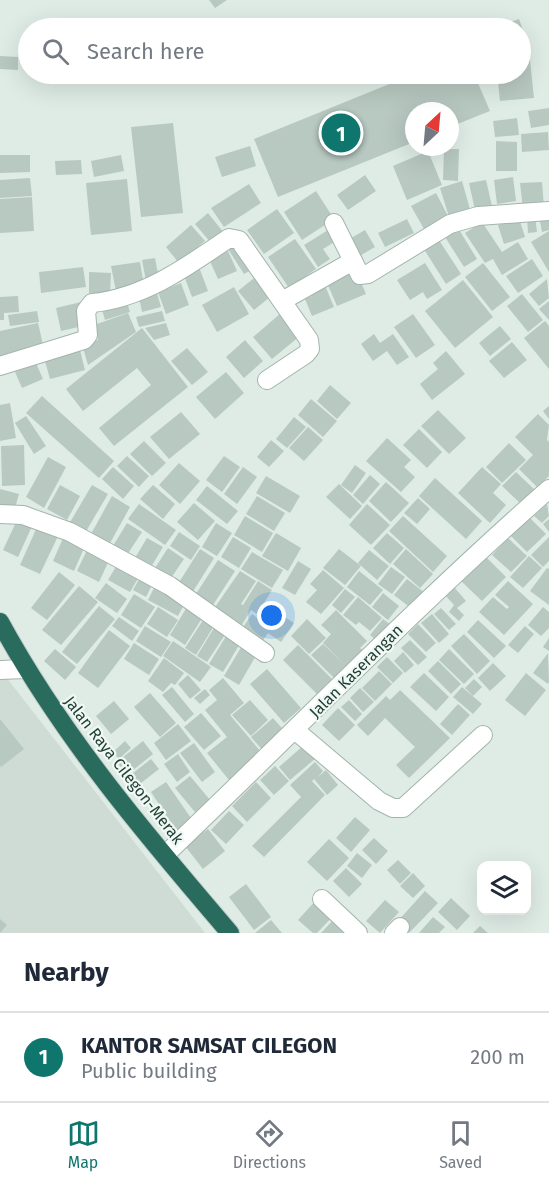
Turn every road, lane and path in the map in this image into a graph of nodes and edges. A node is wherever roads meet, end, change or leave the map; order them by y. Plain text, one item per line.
1 (549, 211) edge
2 (334, 223) dead end
3 (353, 261) junction
4 (282, 301) junction
5 (0, 366) edge
6 (267, 380) dead end
7 (549, 489) edge
8 (0, 514) edge
9 (0, 622) edge
10 (265, 653) dead end
11 (26, 669) junction
12 (0, 670) edge
13 (296, 731) junction
14 (483, 735) dead end
15 (165, 855) junction
16 (322, 899) dead end
17 (230, 933) edge
18 (358, 933) edge

1 - 3 street
2 - 3 street
3 - 4 street
4 - 5 street
4 - 6 street
7 - 13 street, Jalan Kaserangan
8 - 10 street
9 - 11 highway, Jalan Raya Cilegon-Merak
11 - 12 street
11 - 15 highway, Jalan Raya Cilegon-Merak
13 - 14 street
13 - 15 street, Jalan Kaserangan
15 - 17 highway, Jalan Raya Cilegon-Merak
16 - 18 street

